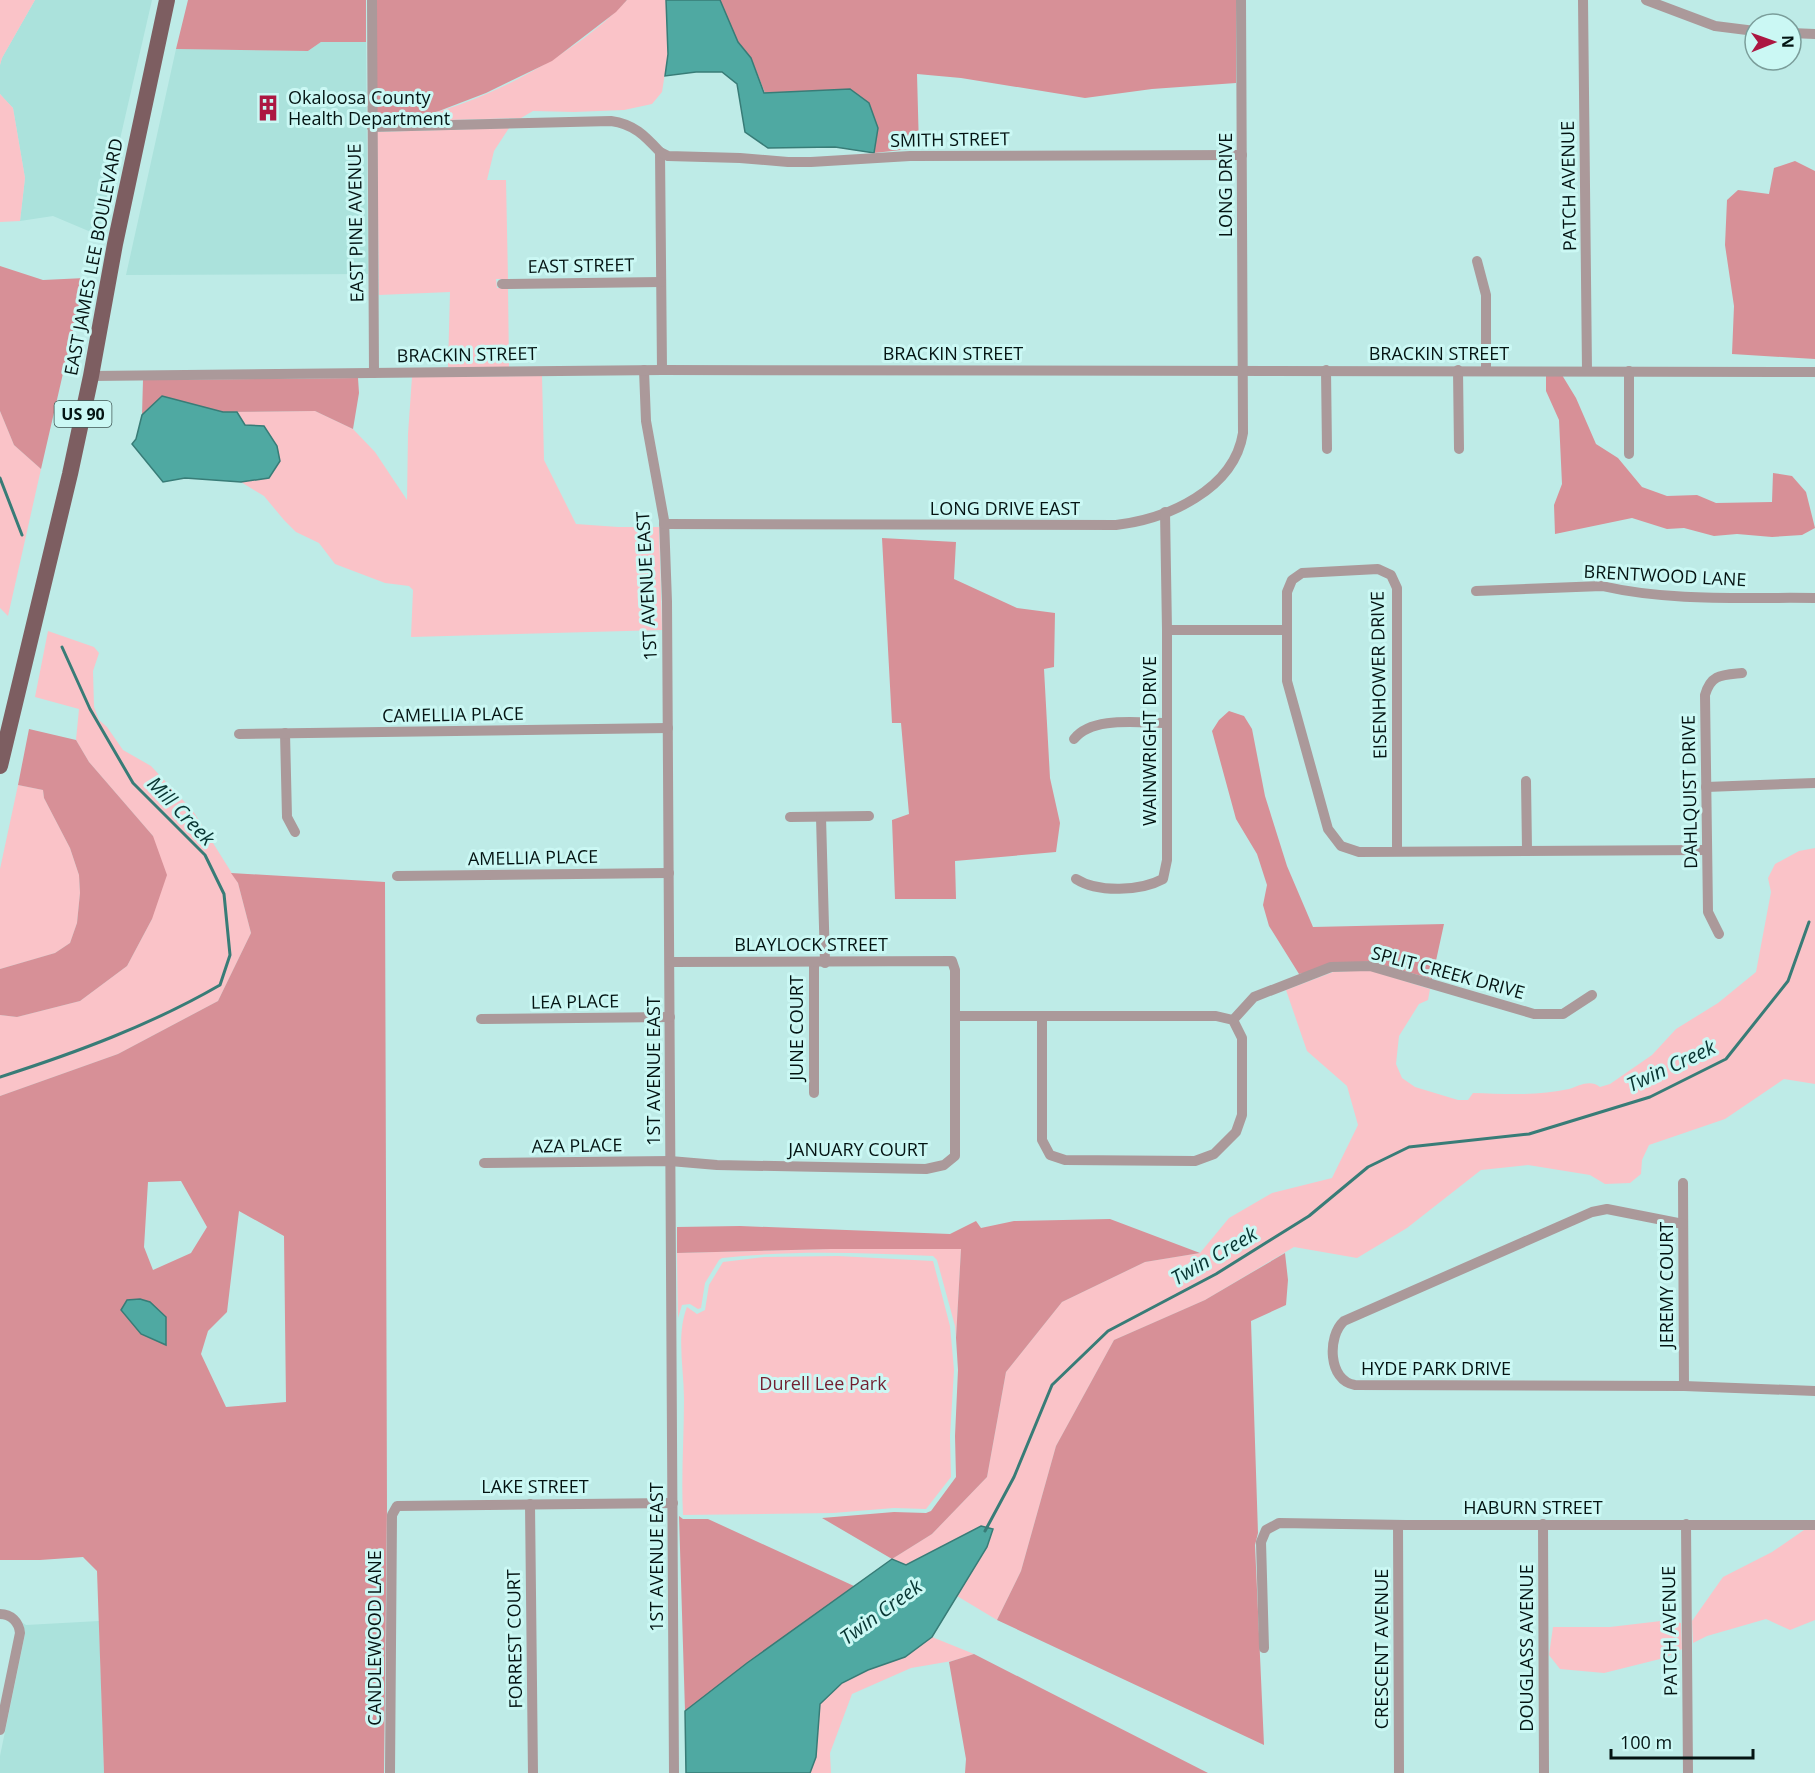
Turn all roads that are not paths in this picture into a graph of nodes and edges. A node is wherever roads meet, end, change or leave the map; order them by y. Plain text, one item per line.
1 (166, 0) edge
2 (372, 0) edge
3 (1241, 0) edge
4 (1583, 0) edge
5 (1646, 0) edge
6 (1743, 30) edge
7 (372, 127) junction
8 (660, 152) junction
9 (1242, 154) junction
10 (1477, 261) dead end
11 (661, 282) junction
12 (502, 284) dead end
13 (644, 370) junction
14 (662, 370) junction
15 (1242, 370) junction
16 (1326, 370) junction
17 (1458, 370) junction
18 (1486, 370) junction
19 (1587, 371) junction
20 (1629, 371) junction
21 (1815, 372) edge
22 (374, 373) junction
23 (91, 376) junction
24 (1327, 449) dead end
25 (1459, 449) dead end
26 (1629, 454) dead end
27 (1165, 512) junction
28 (664, 524) junction
29 (1476, 591) dead end
30 (1815, 598) edge
31 (1167, 630) junction
32 (1287, 630) junction
33 (1742, 673) dead end
34 (1166, 723) junction
35 (668, 728) junction
36 (285, 733) junction
37 (239, 734) dead end
38 (1074, 739) dead end
39 (0, 766) edge
40 (1526, 781) dead end
41 (1815, 783) edge
42 (1706, 786) junction
43 (869, 816) dead end
44 (790, 817) dead end
45 (821, 817) junction
46 (296, 832) dead end
47 (1707, 849) junction
48 (1527, 850) junction
49 (1397, 852) junction
50 (669, 873) junction
51 (397, 876) dead end
52 (1076, 879) dead end
53 (1719, 934) dead end
54 (952, 961) joint
55 (670, 962) junction
56 (819, 963) junction
57 (1592, 995) dead end
58 (955, 1016) junction
59 (1042, 1016) junction
60 (670, 1017) junction
61 (481, 1019) dead end
62 (1233, 1020) junction
63 (814, 1093) dead end
64 (670, 1161) junction
65 (484, 1163) dead end
66 (1683, 1183) dead end
67 (1683, 1224) junction
68 (1684, 1386) junction
69 (1815, 1391) edge
70 (673, 1503) junction
71 (530, 1504) junction
72 (397, 1506) joint
73 (1543, 1524) junction
74 (1686, 1524) junction
75 (1398, 1525) junction
76 (1815, 1525) edge
77 (0, 1614) edge
78 (1264, 1648) dead end
79 (0, 1730) edge
80 (390, 1773) edge
81 (533, 1773) edge
82 (674, 1773) edge
83 (1399, 1773) edge
84 (1544, 1773) edge
85 (1688, 1773) edge

1 - 23 main road, EAST JAMES LEE BOULEVARD / US 90
2 - 7 street, EAST PINE AVENUE
3 - 9 street, LONG DRIVE
4 - 19 street, PATCH AVENUE
5 - 6 street
7 - 8 street
7 - 22 street, EAST PINE AVENUE
8 - 9 street, SMITH STREET
8 - 11 street
9 - 15 street, LONG DRIVE
10 - 18 street
11 - 12 street, EAST STREET
11 - 14 street
13 - 14 street, BRACKIN STREET
13 - 22 street, BRACKIN STREET
13 - 28 street, 1ST AVENUE EAST
14 - 15 street, BRACKIN STREET
15 - 16 street, BRACKIN STREET
15 - 27 street, LONG DRIVE EAST
16 - 17 street, BRACKIN STREET
16 - 24 street
17 - 18 street, BRACKIN STREET
17 - 25 street
18 - 19 street, BRACKIN STREET
19 - 20 street, BRACKIN STREET
20 - 21 street, BRACKIN STREET
20 - 26 street
22 - 23 street, BRACKIN STREET
23 - 39 main road, EAST JAMES LEE BOULEVARD / US 90
27 - 28 street, LONG DRIVE EAST
27 - 31 street, WAINWRIGHT DRIVE
28 - 35 street, 1ST AVENUE EAST
29 - 30 street, BRENTWOOD LANE
31 - 32 street
31 - 34 street, WAINWRIGHT DRIVE
32 - 49 street, EISENHOWER DRIVE
32 - 49 street, EISENHOWER DRIVE
33 - 42 street, DAHLQUIST DRIVE
34 - 38 street
34 - 52 street, WAINWRIGHT DRIVE
35 - 36 street, CAMELLIA PLACE
35 - 50 street, 1ST AVENUE EAST
36 - 37 street, CAMELLIA PLACE
36 - 46 street
40 - 48 street
41 - 42 street
42 - 47 street, DAHLQUIST DRIVE
43 - 45 street
44 - 45 street
45 - 56 street, JUNE COURT
47 - 48 street, EISENHOWER DRIVE
47 - 53 street, DAHLQUIST DRIVE
48 - 49 street, EISENHOWER DRIVE
50 - 51 street, AMELLIA PLACE
50 - 55 street, 1ST AVENUE EAST
54 - 56 street, BLAYLOCK STREET
54 - 58 street, JANUARY COURT
55 - 56 street, BLAYLOCK STREET
55 - 60 street, 1ST AVENUE EAST
56 - 63 street, JUNE COURT
57 - 62 street, SPLIT CREEK DRIVE
58 - 59 street
58 - 64 street, JANUARY COURT
59 - 62 street
59 - 62 street
60 - 61 street, LEA PLACE
60 - 64 street, 1ST AVENUE EAST
64 - 65 street, AZA PLACE
64 - 70 street, 1ST AVENUE EAST
66 - 67 street, JEREMY COURT
67 - 68 street, JEREMY COURT
67 - 68 street, HYDE PARK DRIVE
68 - 69 street, HYDE PARK DRIVE
70 - 71 street, LAKE STREET
70 - 82 street, 1ST AVENUE EAST
71 - 72 street, LAKE STREET
71 - 81 street, FORREST COURT
72 - 80 street, CANDLEWOOD LANE
73 - 74 street, HABURN STREET
73 - 75 street, HABURN STREET
73 - 84 street, DOUGLASS AVENUE
74 - 76 street, HABURN STREET
74 - 85 street, PATCH AVENUE
75 - 78 street, HABURN STREET
75 - 83 street, CRESCENT AVENUE
77 - 79 street

